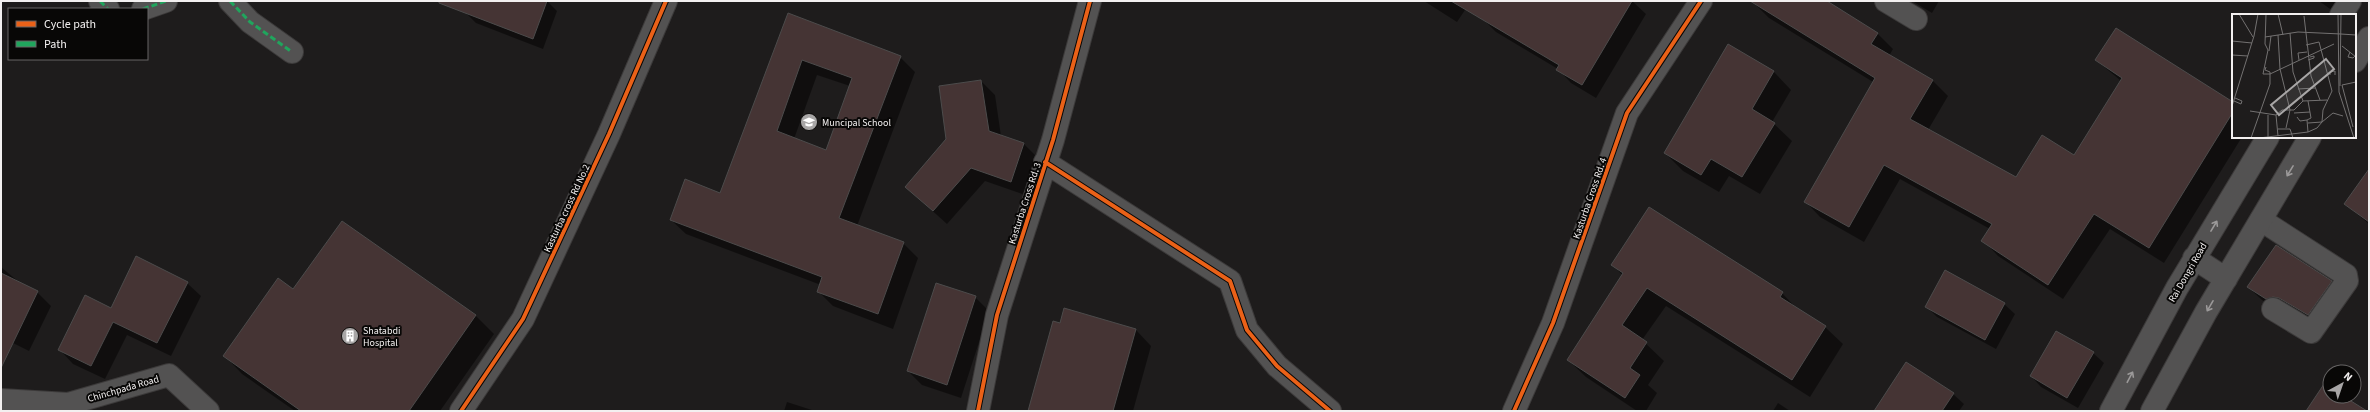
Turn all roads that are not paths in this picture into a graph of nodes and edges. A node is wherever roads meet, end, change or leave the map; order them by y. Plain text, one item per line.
1 (166, 1) edge
2 (230, 1) edge
3 (666, 1) edge
4 (1090, 1) edge
5 (1701, 1) edge
6 (1886, 1) edge
7 (2350, 1) edge
8 (146, 8) edge
9 (2342, 14) edge
10 (1916, 19) dead end
11 (2369, 38) edge
12 (292, 52) dead end
13 (2356, 59) edge
14 (2267, 138) edge
15 (2307, 138) edge
16 (1046, 162) junction
17 (2261, 220) junction
18 (2194, 258) junction
19 (2226, 279) junction
20 (2273, 309) dead end
21 (1, 400) edge
22 (208, 411) edge
23 (461, 411) edge
24 (978, 411) edge
25 (1330, 411) edge
26 (1514, 411) edge
27 (2112, 411) edge
28 (2152, 411) edge

1 - 8 street
2 - 12 street
3 - 23 street, Kasturba cross Rd No.2
4 - 16 street, Kasturba Cross Rd. 3
5 - 26 street, Kasturba Cross Rd. 4
6 - 10 street
7 - 9 street
11 - 13 street
18 -> 14 street, Rai Dongri Road
15 -> 17 street
16 - 24 street, Kasturba Cross Rd. 3
16 - 25 street
17 - 19 street
17 - 20 street
18 - 19 street
27 -> 18 street, Rai Dongri Road
19 -> 28 street
21 - 22 street, Chinchpada Road

